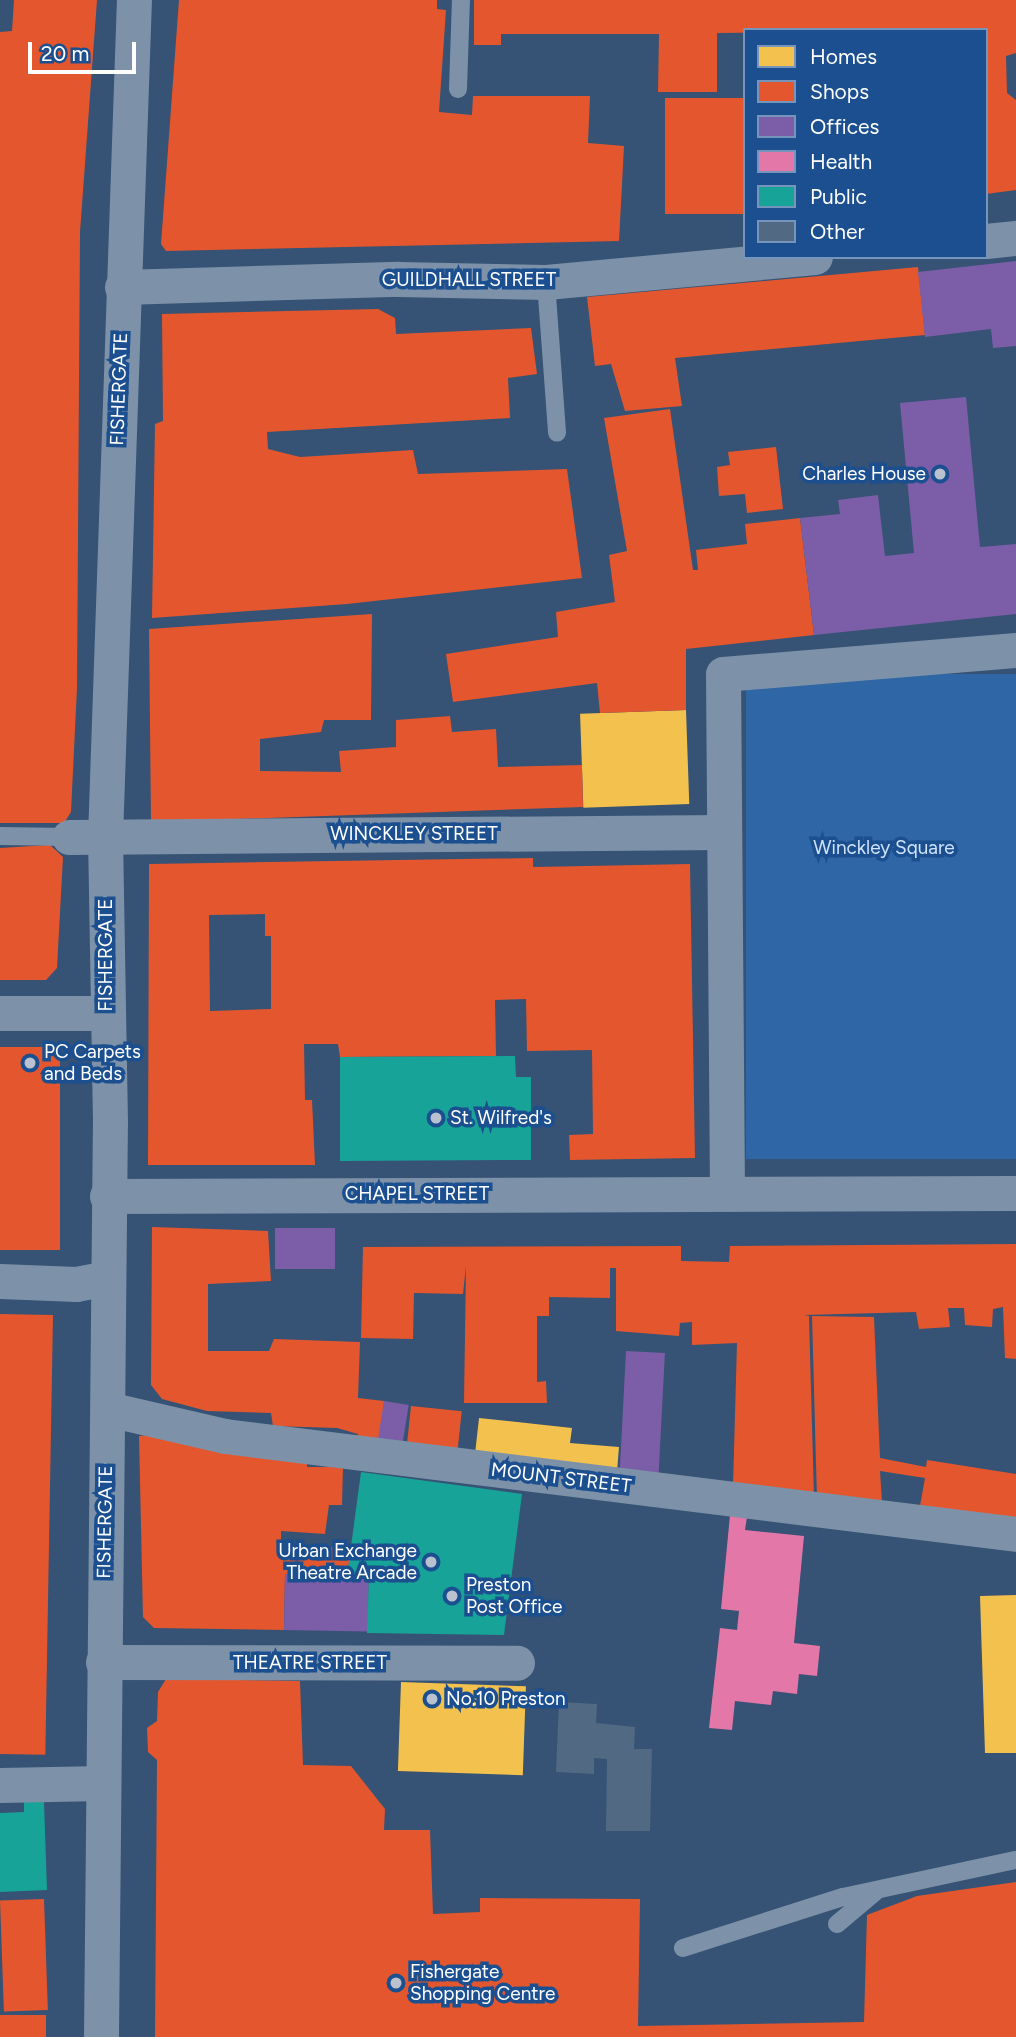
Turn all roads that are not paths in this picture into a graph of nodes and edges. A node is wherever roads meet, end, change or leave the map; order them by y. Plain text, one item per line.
1 (134, 0) edge
2 (461, 0) edge
3 (458, 89) dead end
4 (1016, 239) edge
5 (988, 241) edge
6 (794, 259) edge
7 (547, 282) junction
8 (122, 287) junction
9 (557, 433) dead end
10 (1016, 650) edge
11 (723, 832) junction
12 (0, 836) edge
13 (69, 837) joint
14 (105, 837) junction
15 (0, 1013) edge
16 (106, 1013) junction
17 (727, 1193) junction
18 (1016, 1194) edge
19 (107, 1196) junction
20 (106, 1278) junction
21 (0, 1281) edge
22 (108, 1409) junction
23 (1016, 1534) edge
24 (103, 1662) junction
25 (517, 1663) dead end
26 (103, 1783) junction
27 (11, 1784) edge
28 (1016, 1860) edge
29 (875, 1892) junction
30 (837, 1924) dead end
31 (683, 1948) dead end
32 (101, 2037) edge

1 - 8 street, FISHERGATE
2 - 3 lane
4 - 5 street
6 - 7 street, GUILDHALL STREET
7 - 8 street, GUILDHALL STREET
7 - 9 lane
8 - 14 street, FISHERGATE
10 - 11 street
11 - 14 street, WINCKLEY STREET
11 - 17 street
12 - 13 lane
13 - 14 street, WINCKLEY STREET
14 - 16 street, FISHERGATE
15 - 16 street
16 - 19 street, FISHERGATE
17 - 18 street
17 - 19 street, CHAPEL STREET
19 - 20 street, FISHERGATE
20 - 21 street
20 - 22 street, FISHERGATE
22 - 23 street, MOUNT STREET
22 - 24 street, FISHERGATE
24 - 25 street, THEATRE STREET
24 - 26 street, FISHERGATE
26 - 27 street
26 - 32 street, FISHERGATE
28 - 29 lane
29 - 30 lane
29 - 31 lane

